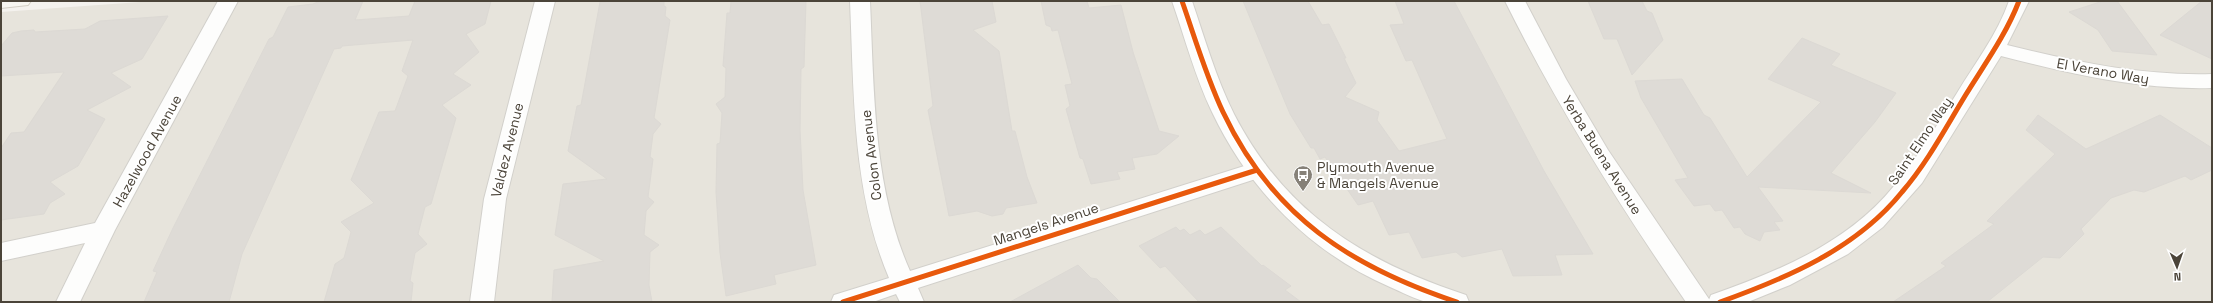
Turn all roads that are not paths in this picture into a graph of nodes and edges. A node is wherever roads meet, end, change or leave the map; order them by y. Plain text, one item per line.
1 (21, 1) edge
2 (228, 1) edge
3 (545, 1) edge
4 (860, 1) edge
5 (1182, 1) edge
6 (1515, 1) edge
7 (2019, 1) edge
8 (1, 2) edge
9 (1995, 48) junction
10 (2212, 81) edge
11 (1257, 170) junction
12 (103, 230) junction
13 (1, 252) edge
14 (907, 292) edge
15 (68, 302) edge
16 (482, 302) edge
17 (843, 302) edge
18 (1457, 302) edge
19 (1699, 302) edge
20 (1720, 302) edge

1 - 8 main road
2 - 12 street, Hazelwood Avenue
3 - 16 street, Valdez Avenue
4 - 14 street, Colon Avenue
5 - 11 street
6 - 19 street, Yerba Buena Avenue
7 - 9 street, Saint Elmo Way
9 - 10 street, El Verano Way
9 - 20 street, Saint Elmo Way
11 - 14 street, Mangels Avenue
11 - 18 street
12 - 13 street
12 - 15 street, Hazelwood Avenue
14 - 17 street, Mangels Avenue

